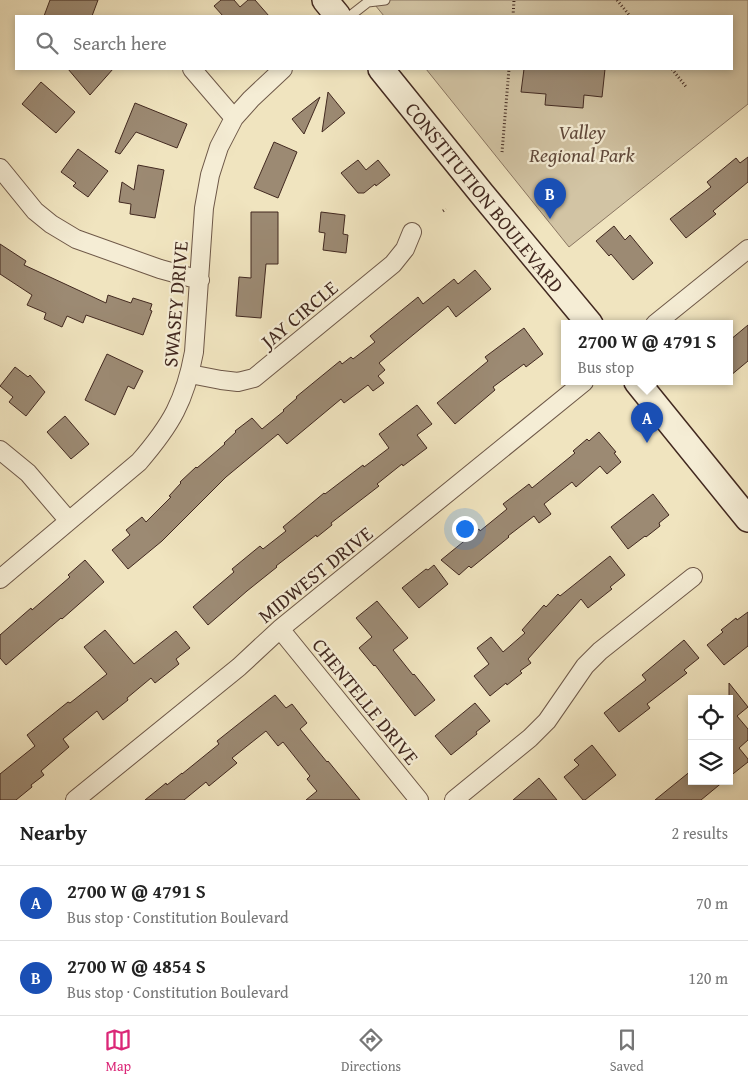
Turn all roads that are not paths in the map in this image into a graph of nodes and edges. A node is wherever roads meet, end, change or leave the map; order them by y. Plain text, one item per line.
1 (325, 0) edge
2 (385, 0) edge
3 (368, 1) edge
4 (337, 15) edge
5 (351, 15) edge
6 (193, 70) edge
7 (282, 70) edge
8 (382, 70) edge
9 (234, 118) junction
10 (0, 168) edge
11 (412, 232) dead end
12 (748, 249) edge
13 (200, 280) junction
14 (587, 320) edge
15 (660, 320) edge
16 (190, 374) junction
17 (580, 385) edge
18 (639, 385) edge
19 (0, 450) edge
20 (748, 519) edge
21 (69, 521) junction
22 (693, 578) dead end
23 (0, 579) edge
24 (280, 629) junction
25 (74, 800) edge
26 (419, 800) edge
27 (454, 800) edge

1 - 4 main road
2 - 3 lane
3 - 5 lane
6 - 9 street
7 - 9 street, SWASEY DRIVE
8 - 14 main road, CONSTITUTION BOULEVARD
9 - 13 street, SWASEY DRIVE
10 - 13 street
11 - 16 street, JAY CIRCLE
12 - 15 street
13 - 16 street, SWASEY DRIVE
16 - 21 street, SWASEY DRIVE
17 - 24 street, MIDWEST DRIVE
18 - 20 main road
19 - 21 street
21 - 23 street, SWASEY DRIVE
22 - 27 street
24 - 25 street, MIDWEST DRIVE
24 - 26 street, CHENTELLE DRIVE

